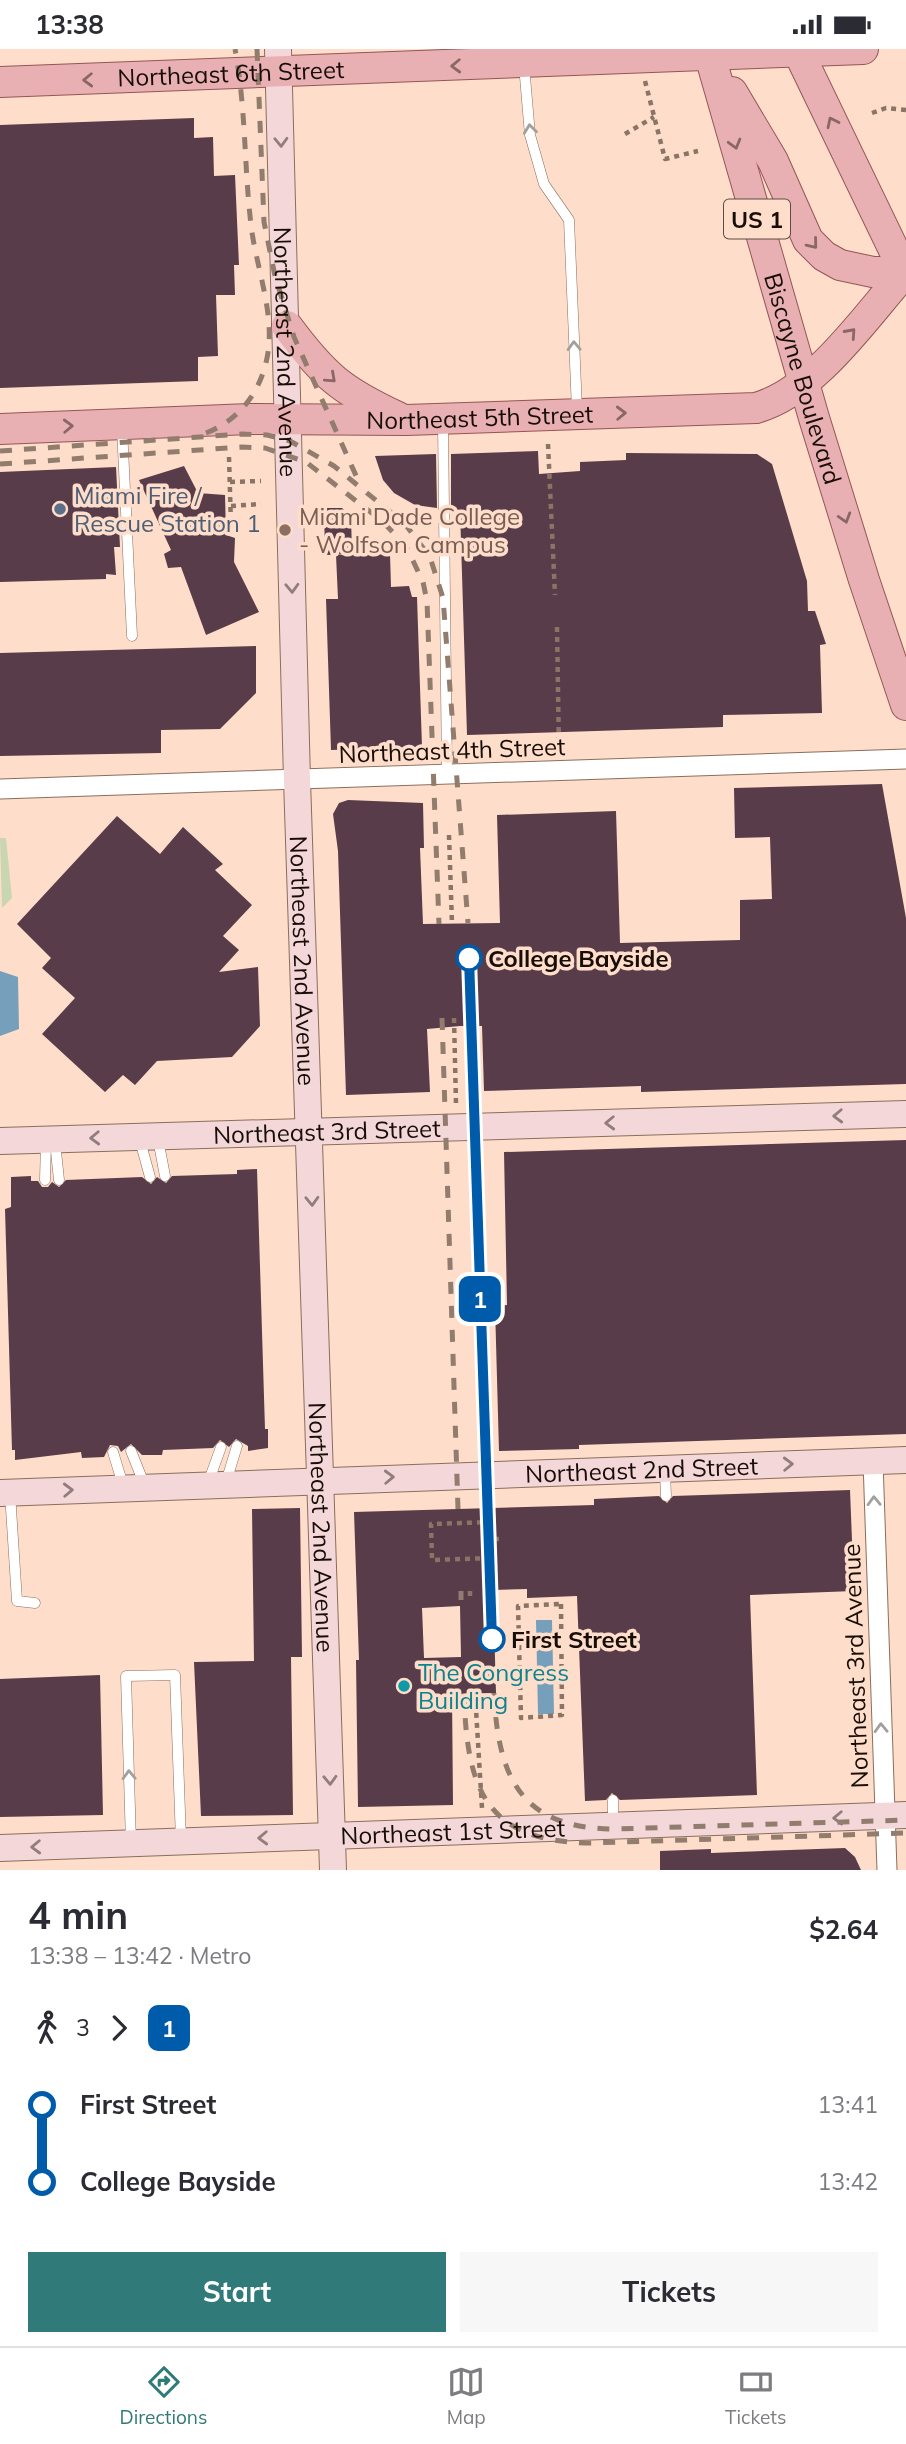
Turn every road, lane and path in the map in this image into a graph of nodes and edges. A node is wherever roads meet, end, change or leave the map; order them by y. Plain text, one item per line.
1 (863, 49) edge
2 (798, 51) edge
3 (709, 52) edge
4 (278, 61) edge
5 (524, 62) junction
6 (645, 80) dead end
7 (0, 82) edge
8 (906, 110) edge
9 (872, 113) dead end
10 (654, 117) junction
11 (625, 134) dead end
12 (698, 151) dead end
13 (906, 273) edge
14 (288, 325) junction
15 (804, 382) junction
16 (577, 414) junction
17 (443, 419) junction
18 (406, 421) junction
19 (287, 422) junction
20 (122, 424) junction
21 (0, 429) edge
22 (548, 444) dead end
23 (229, 457) dead end
24 (261, 481) dead end
25 (230, 482) junction
26 (261, 505) dead end
27 (231, 506) junction
28 (231, 526) dead end
29 (555, 595) dead end
30 (557, 627) dead end
31 (132, 636) dead end
32 (906, 705) edge
33 (906, 759) edge
34 (559, 771) junction
35 (447, 775) junction
36 (297, 780) junction
37 (0, 789) edge
38 (449, 835) dead end
39 (452, 924) dead end
40 (454, 1017) dead end
41 (456, 1104) dead end
42 (906, 1114) edge
43 (310, 1132) junction
44 (148, 1137) junction
45 (50, 1140) junction
46 (0, 1141) edge
47 (165, 1176) dead end
48 (150, 1177) dead end
49 (45, 1180) dead end
50 (59, 1180) dead end
51 (237, 1446) dead end
52 (221, 1447) dead end
53 (131, 1451) dead end
54 (113, 1452) dead end
55 (906, 1460) edge
56 (873, 1461) junction
57 (665, 1468) junction
58 (321, 1480) junction
59 (217, 1484) junction
60 (134, 1487) junction
61 (5, 1493) edge
62 (666, 1496) dead end
63 (494, 1539) junction
64 (502, 1539) dead end
65 (470, 1591) dead end
66 (470, 1600) dead end
67 (35, 1603) dead end
68 (517, 1606) joint
69 (475, 1693) dead end
70 (482, 1810) dead end
71 (895, 1815) edge
72 (332, 1836) junction
73 (181, 1841) junction
74 (131, 1843) junction
75 (0, 1848) edge
76 (333, 1870) edge
77 (887, 1870) edge

1 - 2 main road, Northeast 6th Street
2 - 3 main road, Northeast 6th Street
13 -> 2 main road
3 - 5 main road, Northeast 6th Street
3 -> 13 main road
3 -> 15 main road, Biscayne Boulevard / US 1
5 -> 4 main road, Northeast 6th Street
4 -> 7 main road, Northeast 6th Street
4 -> 14 main road, Northeast 2nd Avenue
16 -> 5 lane
6 - 10 path
8 - 9 path
10 - 11 path
10 - 12 path
15 -> 13 main road, Northeast 5th Street
14 -> 18 main road
14 - 19 main road, Northeast 2nd Avenue
16 -> 15 main road, Northeast 5th Street
15 -> 32 main road, Biscayne Boulevard / US 1
16 - 17 main road, Northeast 5th Street
17 - 18 main road, Northeast 5th Street
17 - 35 lane
18 - 19 main road, Northeast 5th Street
19 - 20 main road, Northeast 5th Street
19 -> 36 main road, Northeast 2nd Avenue
21 -> 20 main road, Northeast 5th Street
20 - 31 lane
22 - 29 path
23 - 25 path
24 - 25 path
25 - 27 path
26 - 27 path
27 - 28 path
30 - 34 path
33 - 34 street, Northeast 4th Street
34 - 35 street, Northeast 4th Street
35 - 36 street, Northeast 4th Street
36 - 37 street, Northeast 4th Street
36 - 43 main road, Northeast 2nd Avenue
38 - 39 path
40 - 41 path
42 -> 43 main road, Northeast 3rd Street
43 - 44 main road, Northeast 3rd Street
43 -> 58 main road, Northeast 2nd Avenue
44 -> 45 main road, Northeast 3rd Street
44 - 47 lane
44 - 48 lane
45 - 46 main road, Northeast 3rd Street
45 - 49 lane
45 - 50 lane
51 - 59 lane
52 - 59 lane
53 - 60 lane
54 - 60 lane
55 - 56 main road, Northeast 2nd Street
57 -> 56 main road, Northeast 2nd Street
71 -> 56 street, Northeast 3rd Avenue
58 -> 57 main road, Northeast 2nd Street
57 - 62 lane
58 - 59 main road, Northeast 2nd Street
58 -> 72 main road, Northeast 2nd Avenue
59 - 60 main road, Northeast 2nd Street
61 -> 60 main road, Northeast 2nd Street
61 - 67 lane
63 - 63 path
63 - 64 path
65 - 66 path
68 - 68 path
69 - 70 path
71 -> 72 main road, Northeast 1st Street
71 - 77 street, Northeast 3rd Avenue
72 -> 73 main road, Northeast 1st Street
72 - 76 main road, Northeast 2nd Avenue
73 - 74 main road, Northeast 1st Street
74 -> 73 lane
74 -> 75 main road, Northeast 1st Street

